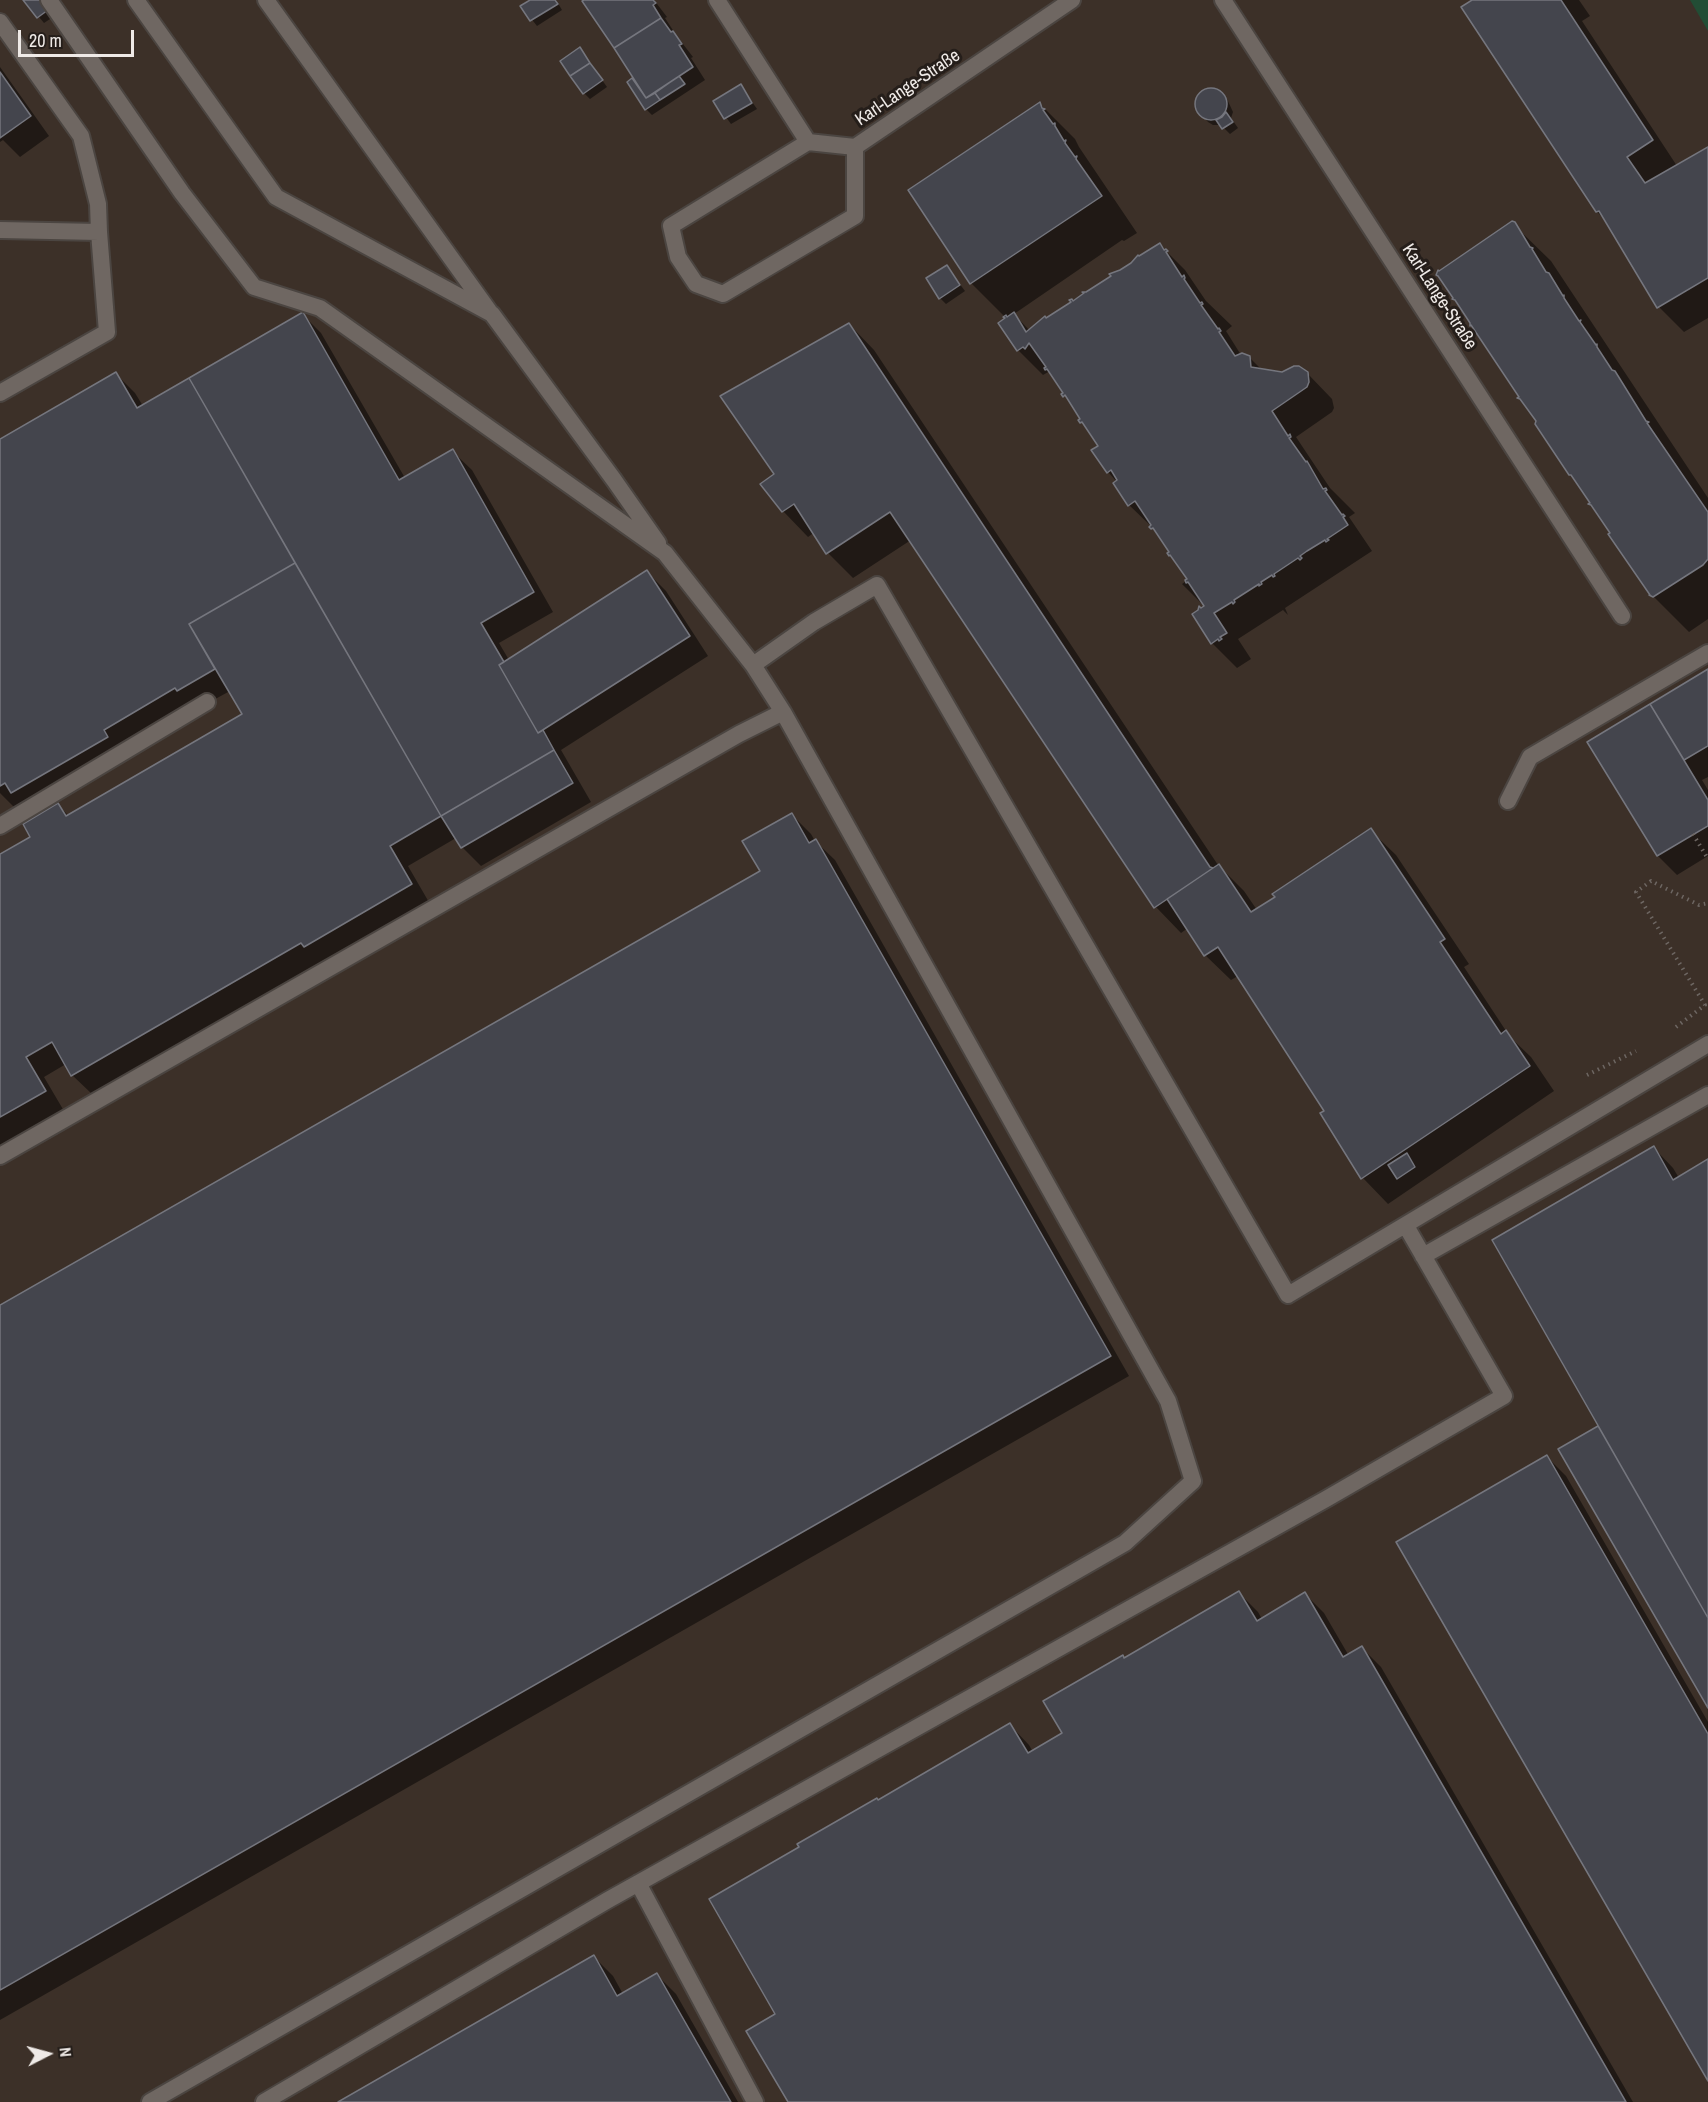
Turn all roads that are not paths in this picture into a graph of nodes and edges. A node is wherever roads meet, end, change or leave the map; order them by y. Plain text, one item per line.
1 (49, 0) edge
2 (136, 0) edge
3 (266, 0) edge
4 (717, 0) edge
5 (1072, 0) edge
6 (1223, 0) edge
7 (0, 22) edge
8 (808, 142) junction
9 (855, 147) junction
10 (0, 230) edge
11 (99, 232) junction
12 (492, 314) junction
13 (0, 393) edge
14 (665, 553) junction
15 (1622, 616) dead end
16 (1708, 653) edge
17 (753, 665) junction
18 (207, 702) dead end
19 (783, 712) junction
20 (1508, 801) dead end
21 (0, 826) edge
22 (1708, 1044) edge
23 (1708, 1095) edge
24 (0, 1156) edge
25 (1406, 1226) junction
26 (1423, 1256) junction
27 (638, 1883) junction
28 (150, 2102) edge
29 (264, 2102) edge
30 (755, 2102) edge

1 - 14 lane
2 - 12 lane
3 - 12 lane
4 - 8 lane
5 - 9 lane, Karl-Lange-Straße
6 - 15 lane, Karl-Lange-Straße
7 - 11 lane
8 - 9 lane, Karl-Lange-Straße
8 - 9 lane
10 - 11 lane
11 - 13 lane
12 - 14 lane
14 - 17 lane
16 - 20 lane
17 - 19 lane
17 - 25 lane
18 - 21 lane
19 - 24 lane
19 - 28 lane
22 - 25 lane
23 - 26 lane
25 - 26 lane
26 - 27 lane
27 - 29 lane
27 - 30 lane

